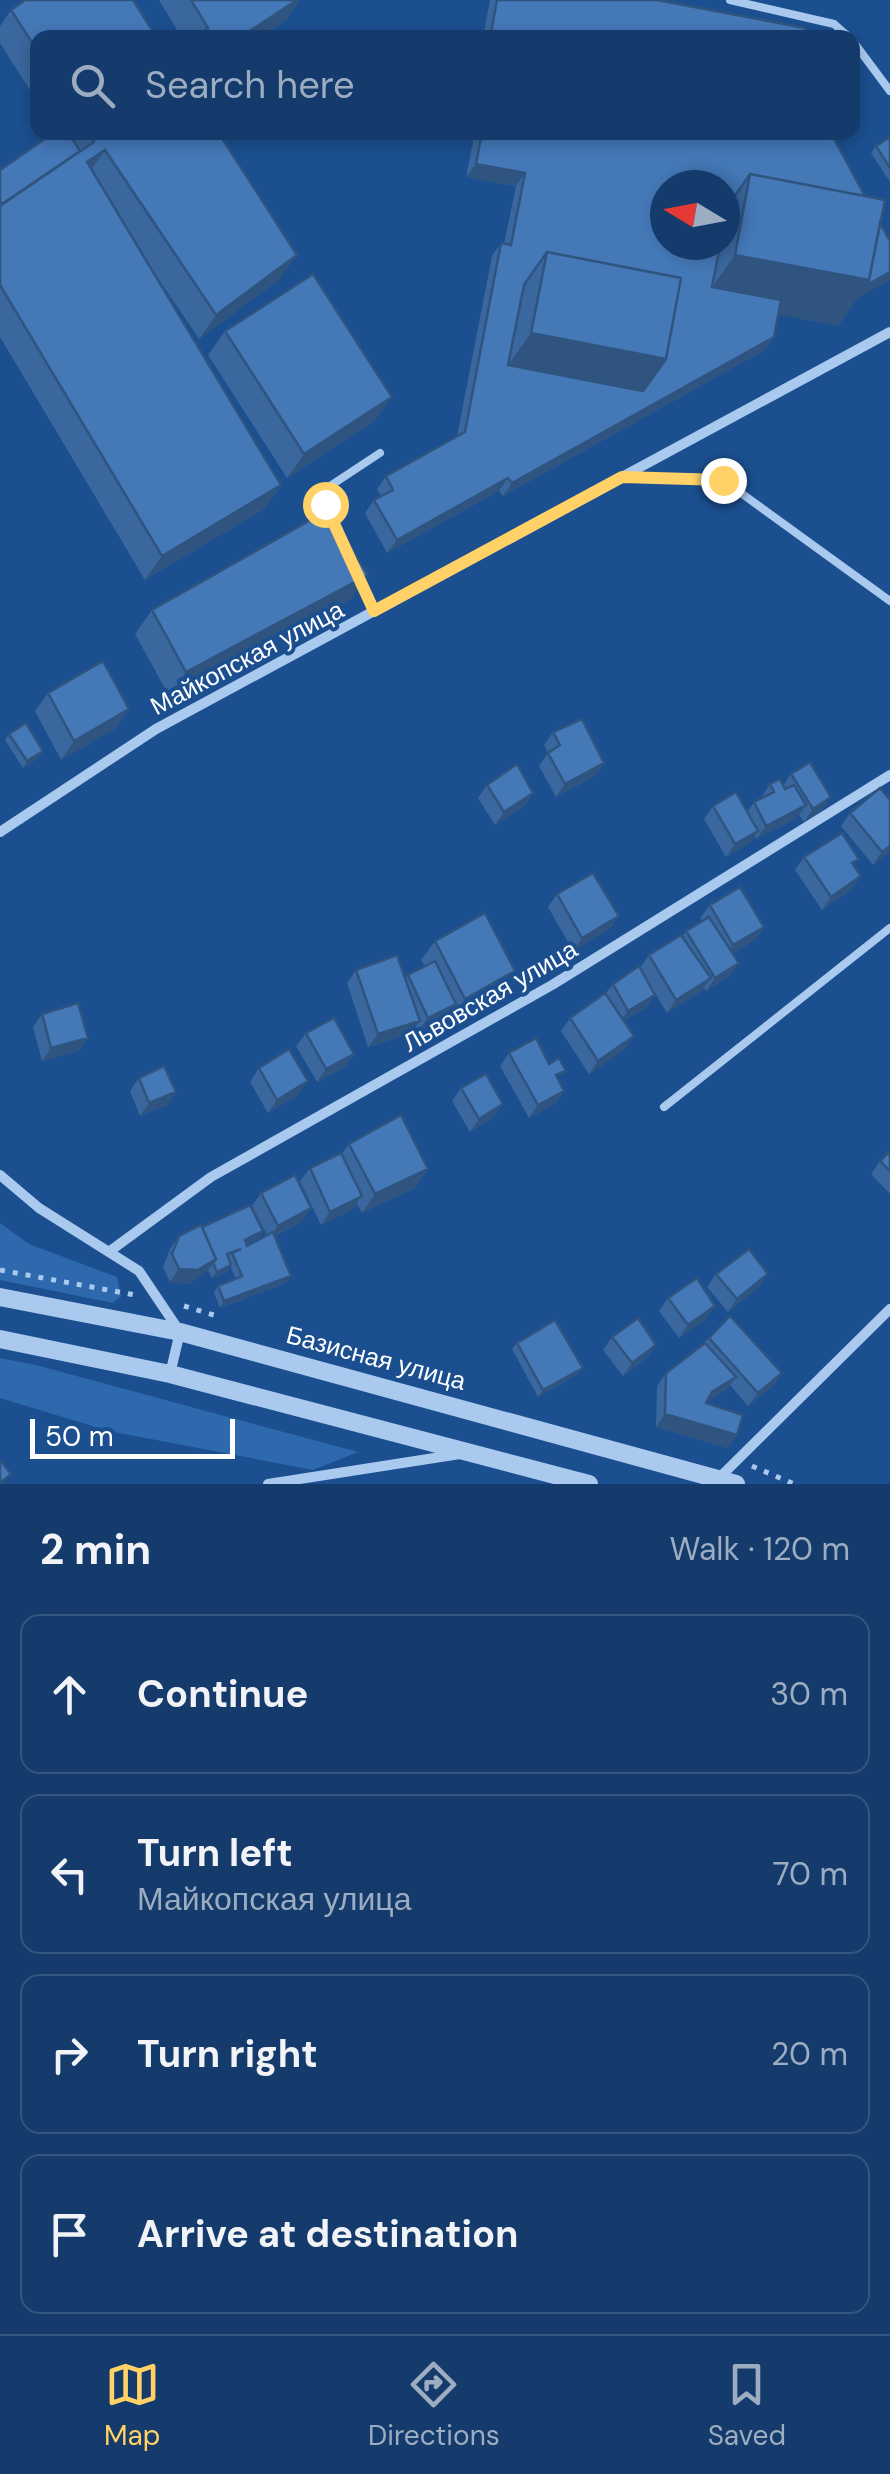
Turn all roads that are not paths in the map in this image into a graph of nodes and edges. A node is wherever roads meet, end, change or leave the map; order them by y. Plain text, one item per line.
1 (730, 0) edge
2 (841, 30) edge
3 (860, 51) edge
4 (890, 90) edge
5 (890, 332) edge
6 (380, 453) dead end
7 (622, 477) junction
8 (336, 534) edge
9 (352, 565) edge
10 (890, 601) edge
11 (374, 611) junction
12 (890, 774) edge
13 (0, 832) edge
14 (890, 928) edge
15 (664, 1107) dead end
16 (0, 1175) edge
17 (110, 1251) junction
18 (0, 1297) edge
19 (890, 1309) edge
20 (180, 1332) junction
21 (0, 1339) edge
22 (170, 1374) junction
23 (471, 1452) junction
24 (728, 1481) edge
25 (268, 1484) edge
26 (589, 1484) edge

1 - 2 lane
3 - 4 lane
5 - 7 street, Майкопская улица
6 - 8 lane
7 - 10 lane
7 - 11 street, Майкопская улица
9 - 11 lane
11 - 13 street, Майкопская улица
12 - 17 street, Львовская улица
14 - 15 lane
16 - 17 street
17 - 20 street
18 - 20 street, Базисная улица
19 - 24 street
20 - 22 street
20 - 24 street, Базисная улица
21 - 22 street
22 - 23 street
23 - 25 street
23 - 26 street

